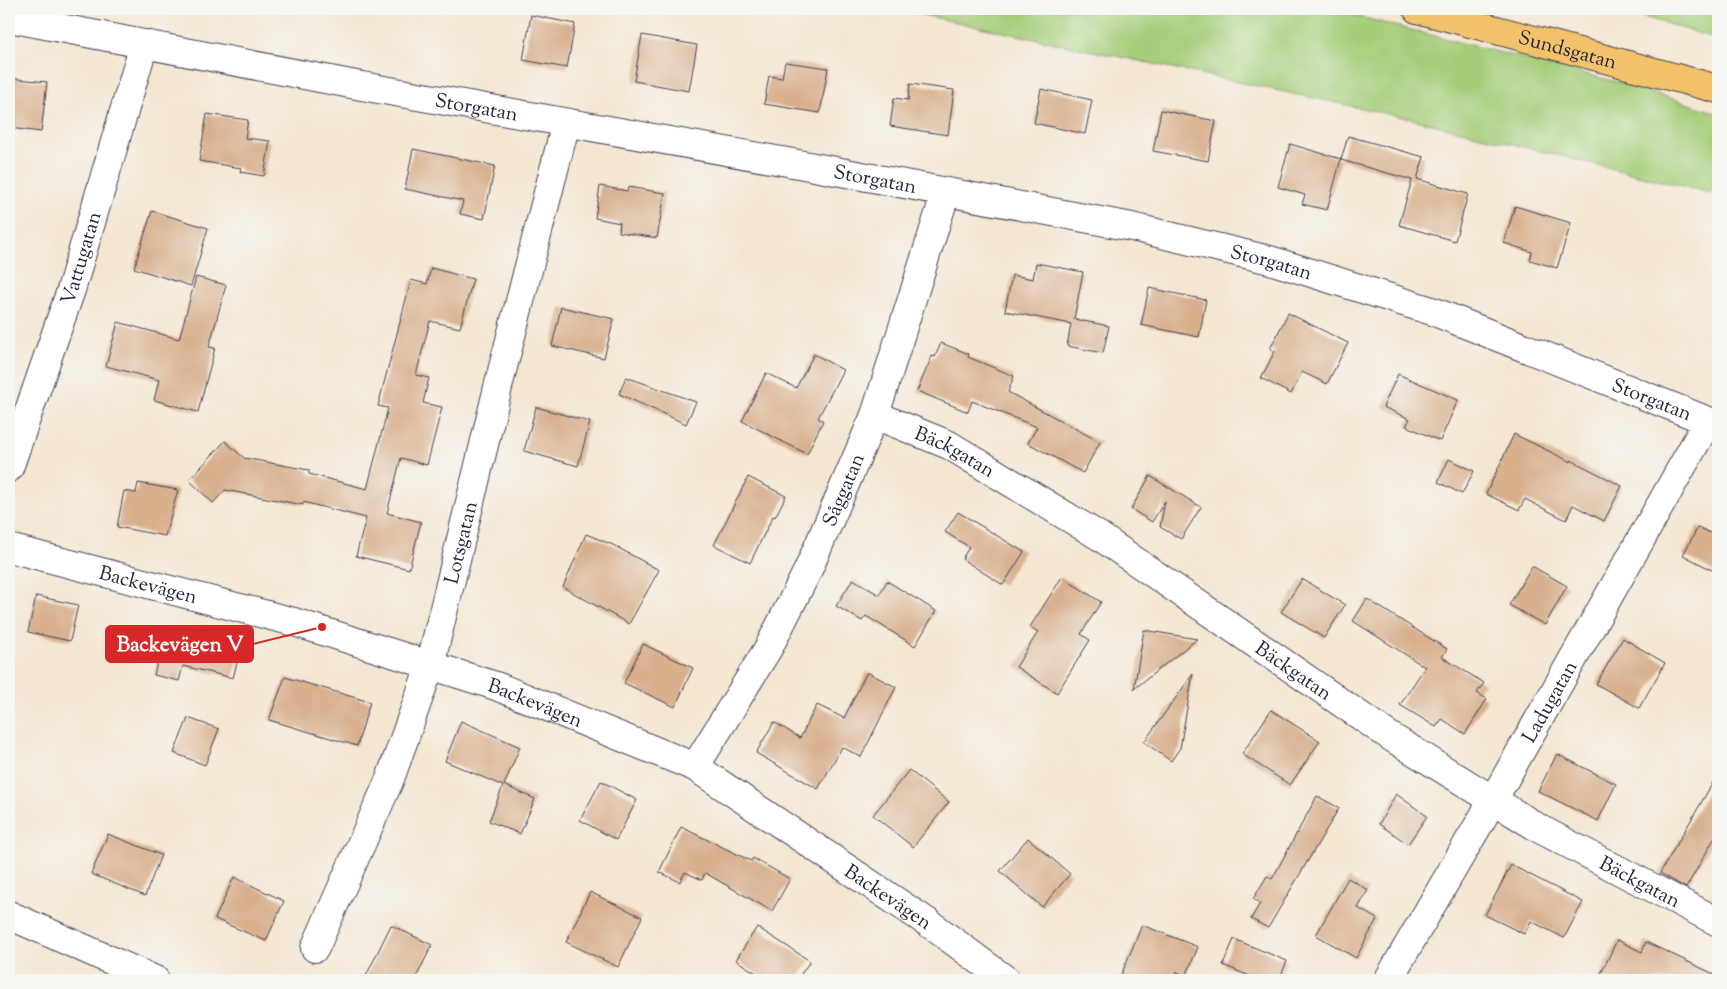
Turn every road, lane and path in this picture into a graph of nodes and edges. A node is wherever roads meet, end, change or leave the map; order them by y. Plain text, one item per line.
1 (1417, 9) edge
2 (9, 18) edge
3 (144, 44) junction
4 (1718, 89) edge
5 (566, 123) junction
6 (946, 192) junction
7 (874, 415) junction
8 (1713, 423) edge
9 (9, 468) edge
10 (9, 548) edge
11 (430, 666) junction
12 (695, 767) junction
13 (1493, 800) junction
14 (9, 915) edge
15 (1718, 922) edge
16 (315, 948) dead end
17 (155, 980) edge
18 (1006, 980) edge
19 (1388, 980) edge

1 - 4 main road, Sundsgatan
2 - 3 street, Storgatan
3 - 5 street, Storgatan
3 - 9 street, Vattugatan
5 - 6 street, Storgatan
5 - 11 street, Lotsgatan
6 - 7 street, Såggatan
6 - 8 street, Storgatan
7 - 12 street, Såggatan
7 - 13 street, Bäckgatan
8 - 13 street, Ladugatan
10 - 11 street, Backevägen
11 - 12 street, Backevägen
11 - 16 street, Lotsgatan
12 - 18 street, Backevägen
13 - 15 street, Bäckgatan
13 - 19 street, Ladugatan
14 - 17 street

